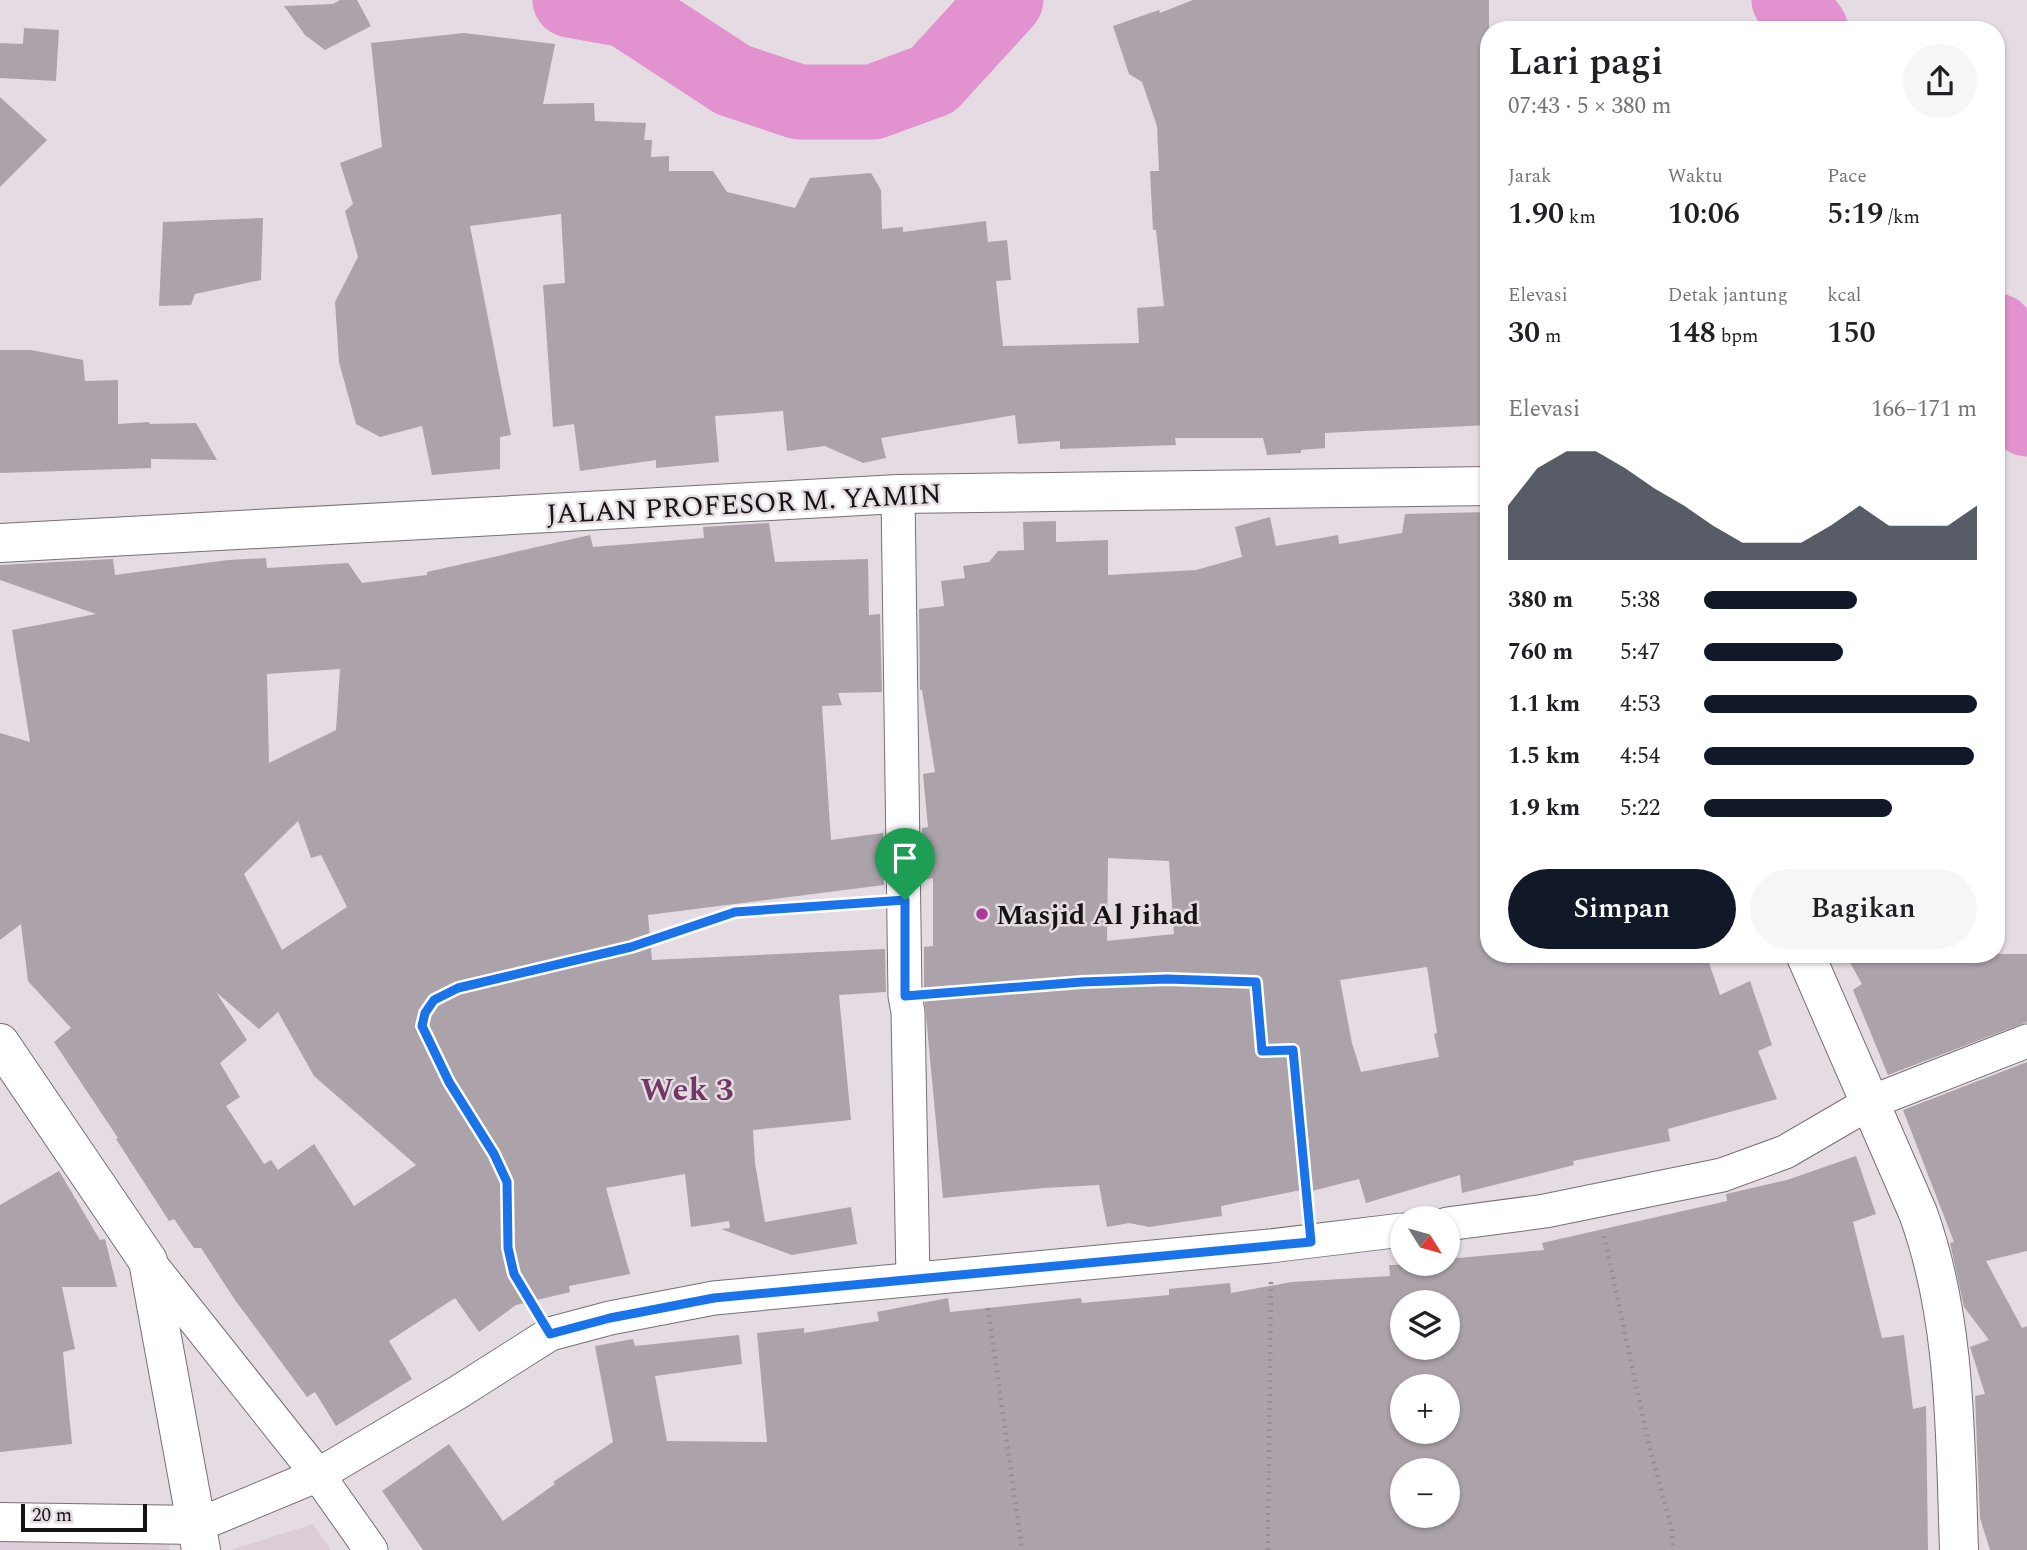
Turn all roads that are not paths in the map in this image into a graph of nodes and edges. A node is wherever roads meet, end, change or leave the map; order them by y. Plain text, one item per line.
1 (1480, 486) edge
2 (898, 494) junction
3 (0, 543) edge
4 (1809, 963) edge
5 (2027, 1041) edge
6 (0, 1043) edge
7 (1871, 1102) junction
8 (1460, 1222) edge
9 (1390, 1232) edge
10 (148, 1261) junction
11 (914, 1278) junction
12 (318, 1475) junction
13 (0, 1522) edge
14 (200, 1538) edge
15 (371, 1550) edge
16 (1959, 1550) edge

1 - 2 main road, JALAN PROFESOR M. YAMIN
2 - 3 main road, JALAN PROFESOR M. YAMIN
2 - 11 street
4 - 7 main road
5 - 7 street
6 - 10 main road
7 - 8 street
7 - 16 main road
9 - 11 street
10 - 12 street
10 - 14 main road
11 - 12 street
12 - 14 street
12 - 15 street
13 - 14 main road

